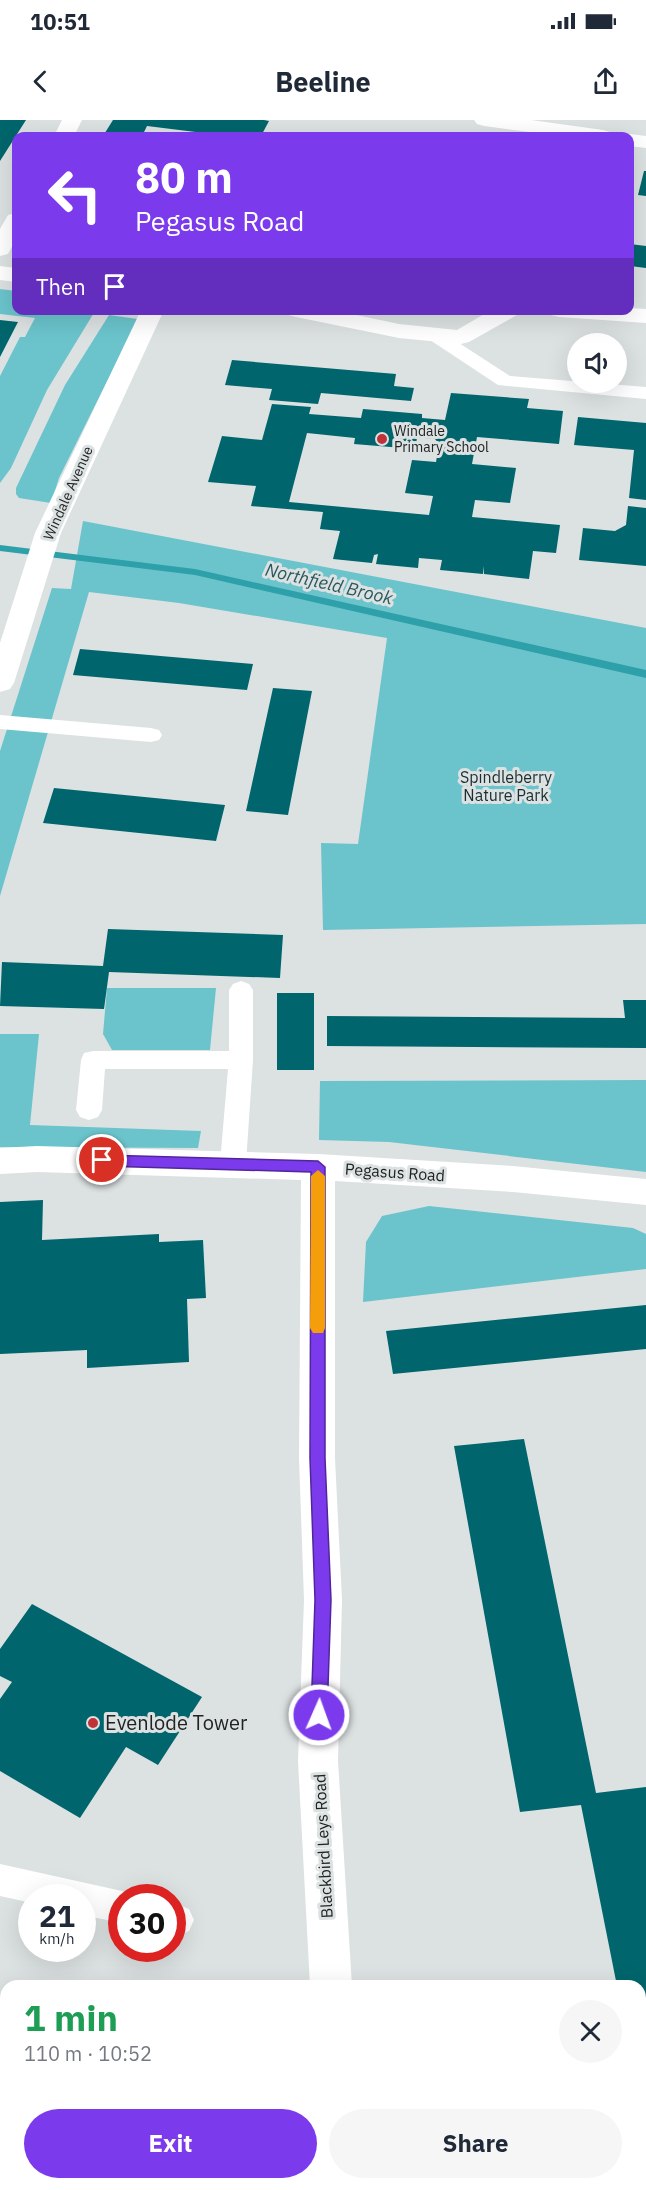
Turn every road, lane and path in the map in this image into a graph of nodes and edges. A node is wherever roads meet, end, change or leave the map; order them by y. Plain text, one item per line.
1 (484, 120) edge
2 (573, 132) edge
3 (12, 227) edge
4 (0, 249) edge
5 (151, 315) edge
6 (348, 315) edge
7 (500, 315) edge
8 (433, 334) junction
9 (646, 393) edge
10 (0, 682) edge
11 (0, 722) edge
12 (151, 735) dead end
13 (241, 990) dead end
14 (241, 1060) junction
15 (89, 1110) dead end
16 (0, 1161) edge
17 (233, 1163) junction
18 (318, 1167) junction
19 (646, 1192) edge
20 (0, 1880) edge
21 (18, 1884) edge
22 (331, 1980) edge

1 - 2 street
3 - 4 street
5 - 10 street, Windale Avenue
6 - 8 street
7 - 8 street
8 - 9 lane
11 - 12 lane
13 - 14 lane
14 - 15 lane
14 - 17 lane
16 - 17 street, Pegasus Road
17 - 18 street, Pegasus Road
18 - 19 street, Pegasus Road
18 - 22 street, Blackbird Leys Road
20 - 21 lane

